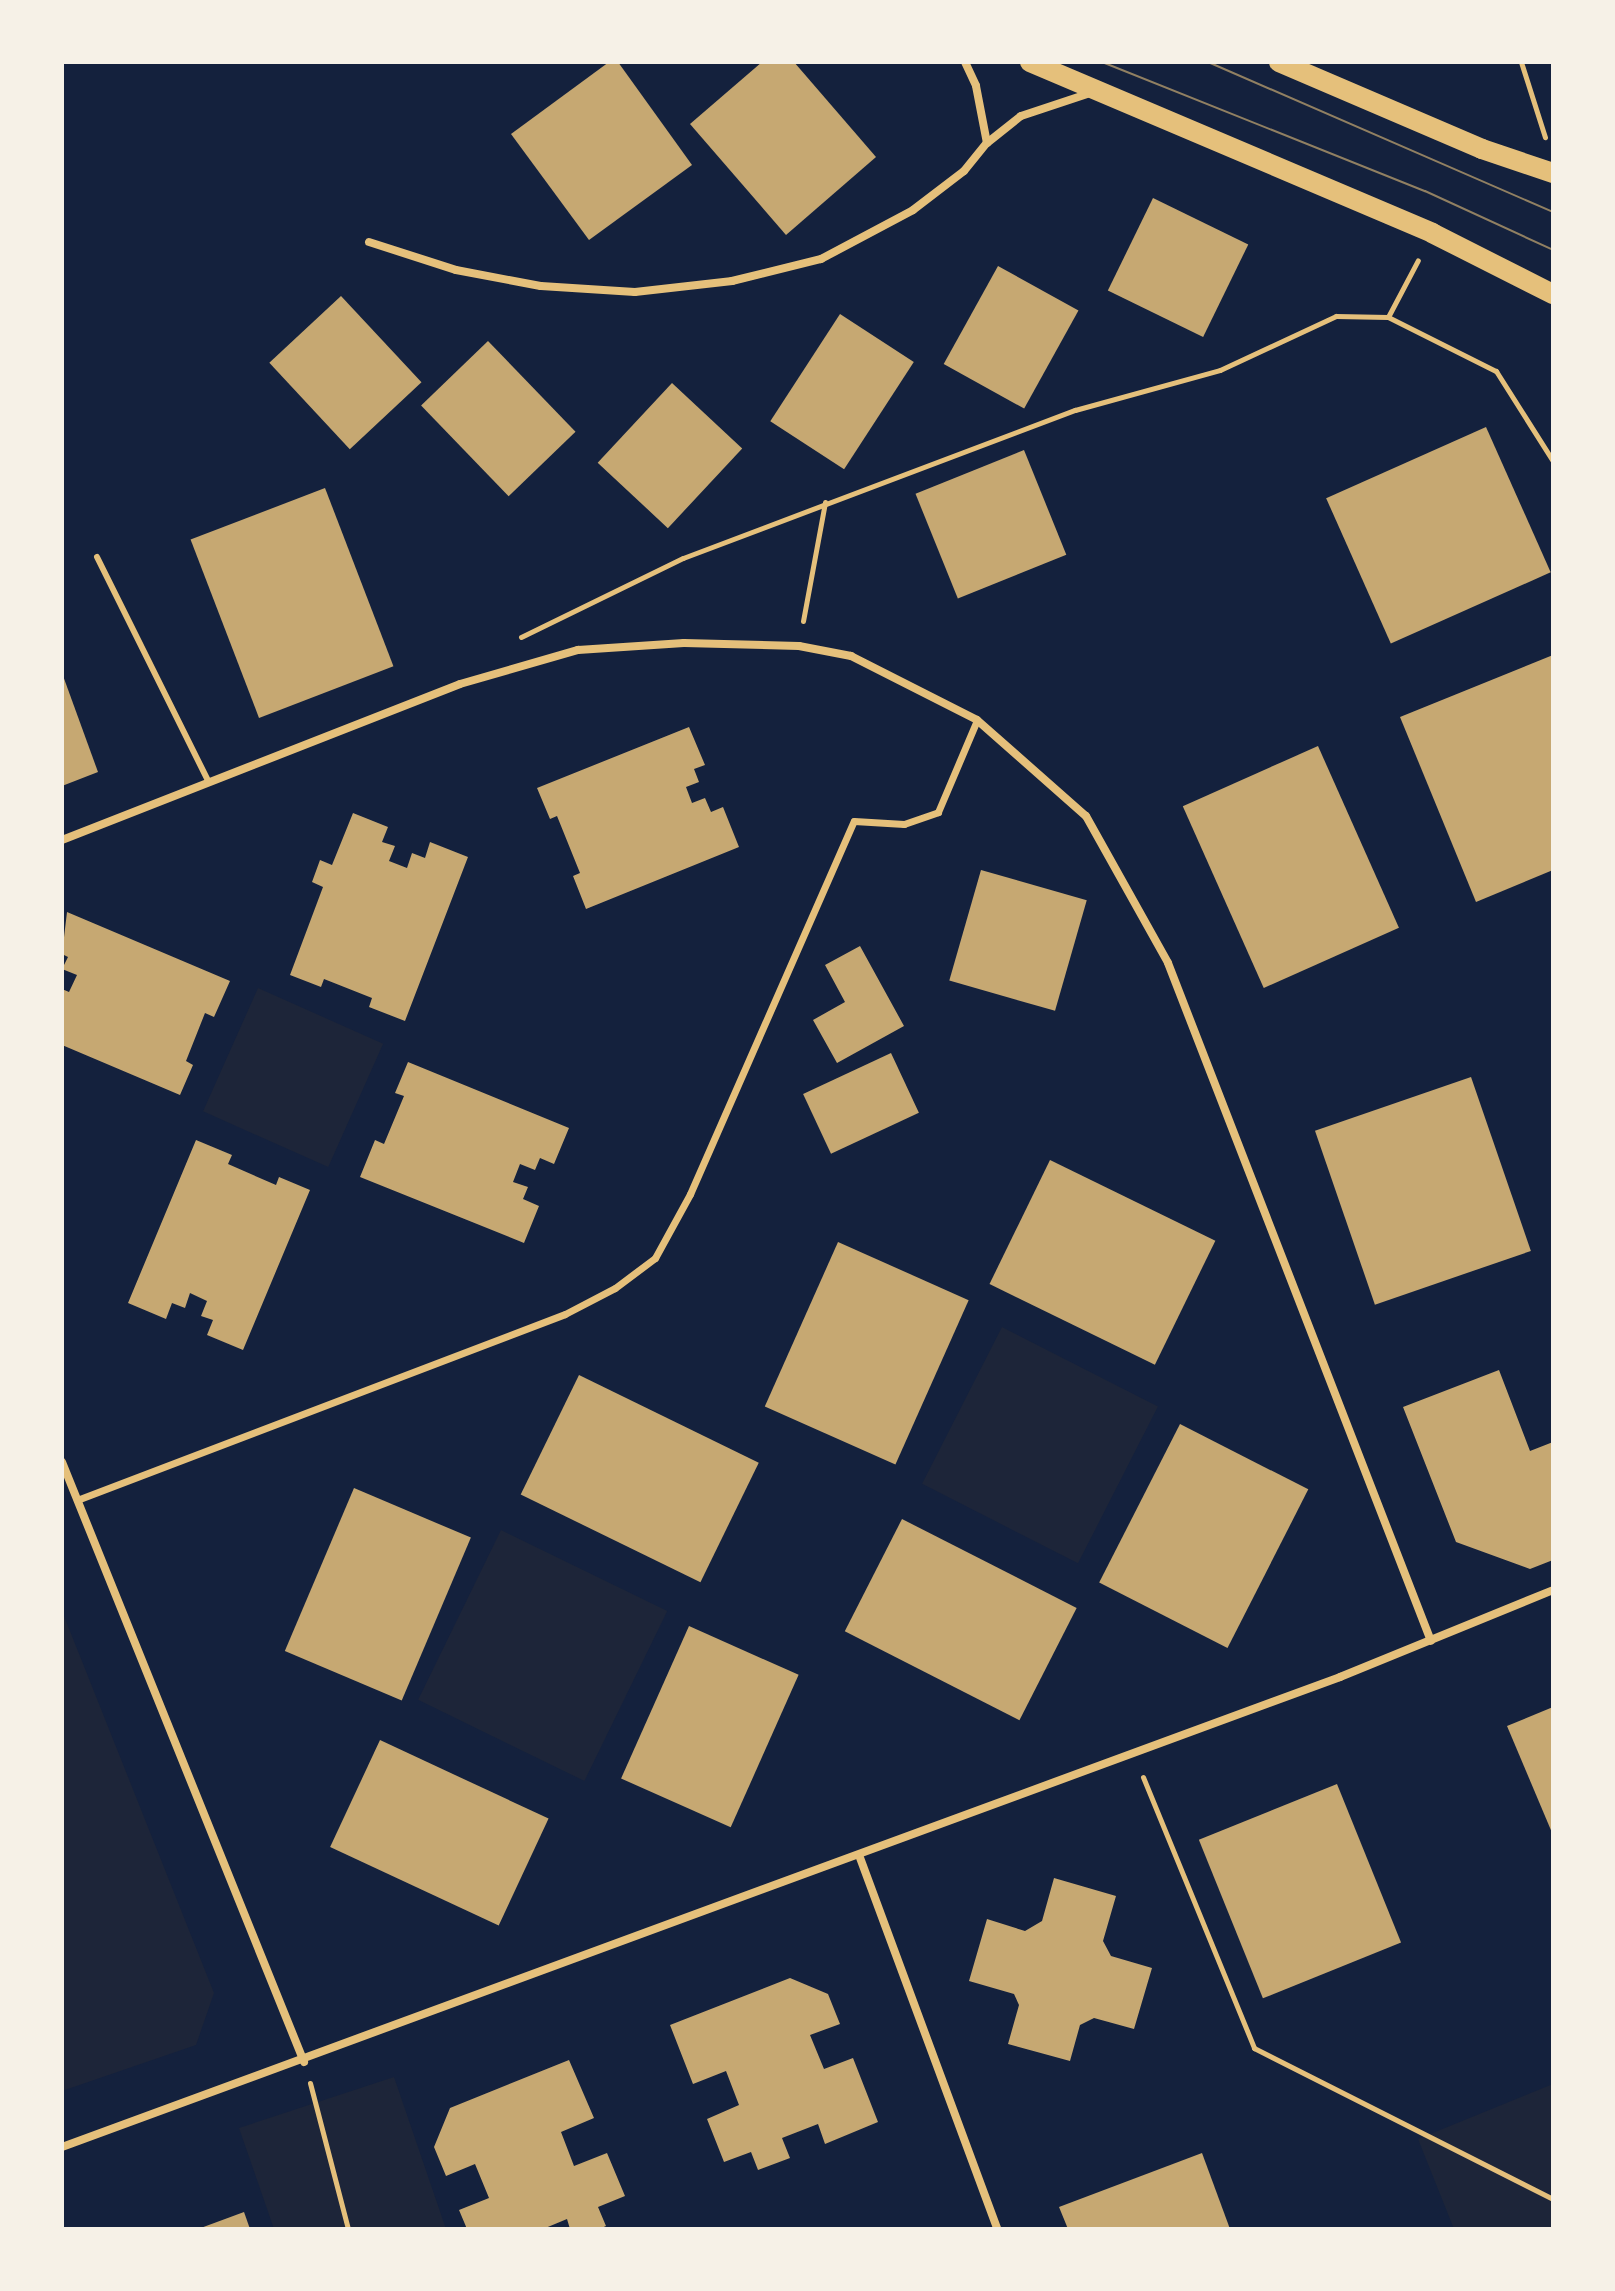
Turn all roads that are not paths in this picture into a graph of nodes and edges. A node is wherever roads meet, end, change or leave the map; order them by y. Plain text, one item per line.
1 (965, 62) edge
2 (1030, 62) edge
3 (1279, 62) edge
4 (1098, 91) junction
5 (987, 143) junction
6 (1553, 173) edge
7 (369, 242) dead end
8 (1553, 294) edge
9 (97, 557) dead end
10 (977, 720) junction
11 (207, 779) junction
12 (62, 840) edge
13 (62, 1462) edge
14 (77, 1500) junction
15 (1553, 1590) edge
16 (1431, 1641) junction
17 (859, 1855) junction
18 (304, 2062) junction
19 (62, 2147) edge
20 (997, 2229) edge

1 - 5 street
2 - 4 main road
3 - 6 main road
4 - 5 street
4 - 8 main road
5 - 7 street
9 - 11 lane
10 - 11 street
10 - 14 street
10 - 16 street
11 - 12 street
13 - 14 street
14 - 18 street
15 - 16 street
16 - 17 street
17 - 18 street
17 - 20 street
18 - 19 street

